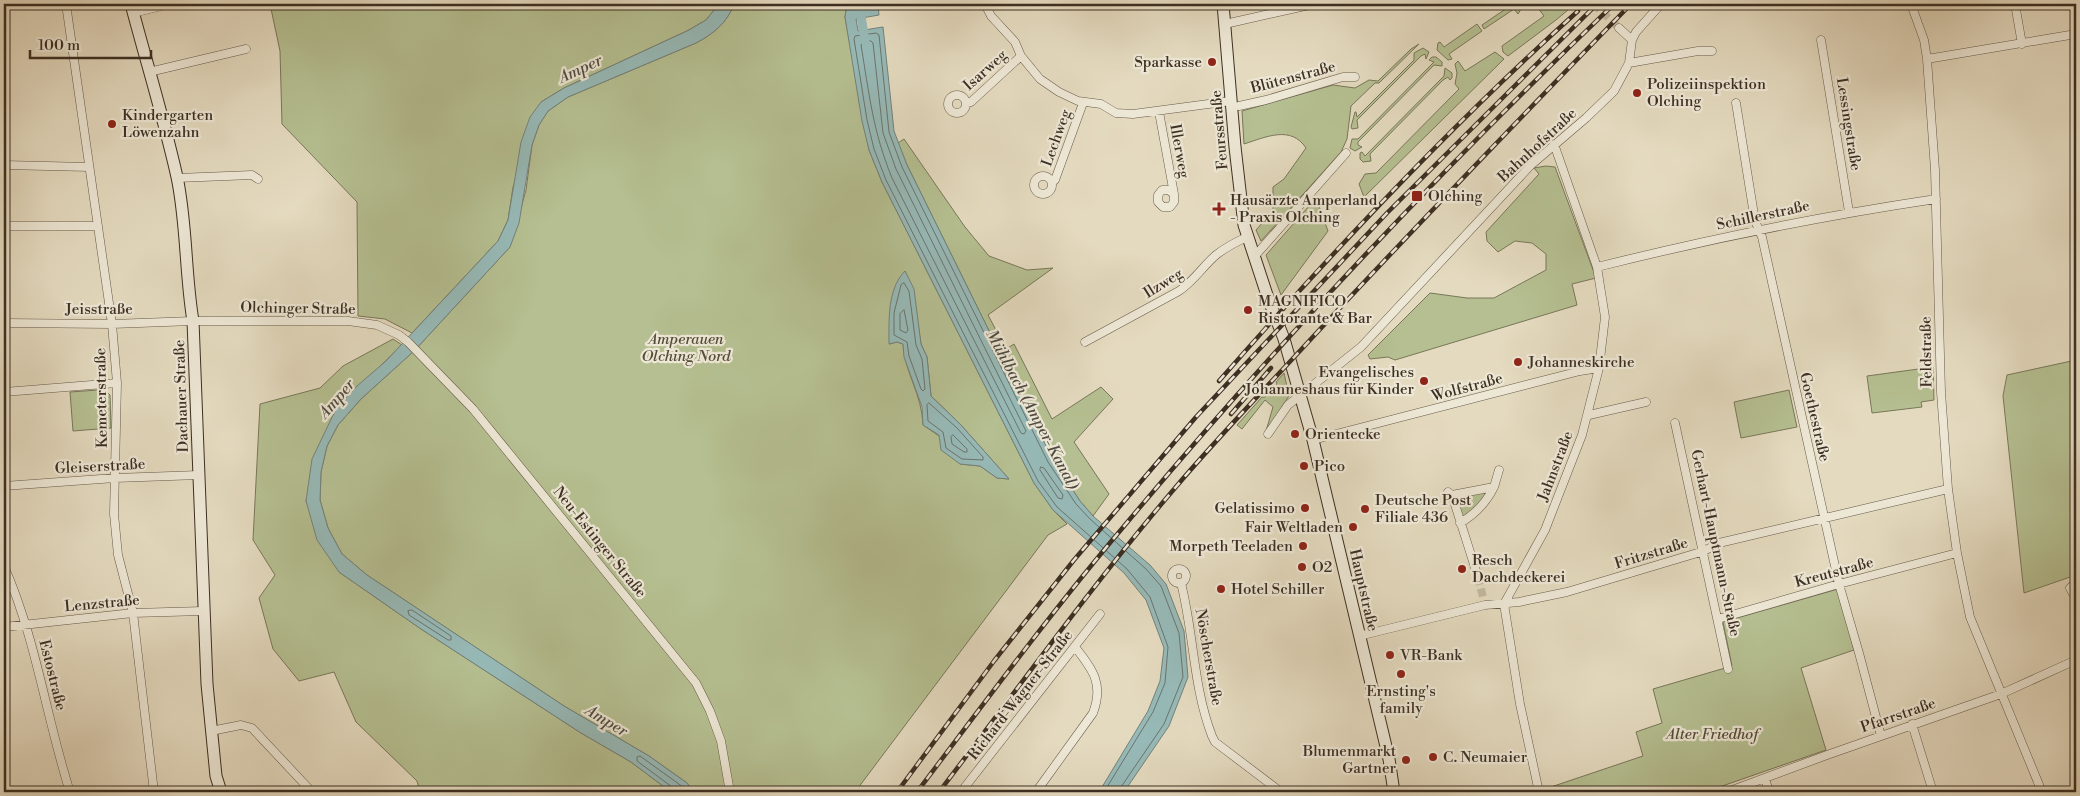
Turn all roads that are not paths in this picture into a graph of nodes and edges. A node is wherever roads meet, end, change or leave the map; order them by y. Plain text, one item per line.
1 (66, 4) edge
2 (170, 4) edge
3 (985, 4) edge
4 (1223, 4) edge
5 (1314, 4) edge
6 (1662, 4) edge
7 (1911, 4) edge
8 (2015, 4) edge
9 (132, 8) edge
10 (1225, 24) junction
11 (1619, 28) tunnel mouth
12 (2076, 34) edge
13 (1632, 40) junction
14 (1821, 40) dead end
15 (2022, 44) junction
16 (246, 49) dead end
17 (1712, 52) dead end
18 (1021, 56) junction
19 (1927, 59) junction
20 (1629, 63) junction
21 (149, 72) junction
22 (1356, 77) dead end
23 (1083, 102) junction
24 (966, 103) dead end
25 (1235, 103) junction
26 (1736, 103) dead end
27 (1159, 112) junction
28 (1554, 144) junction
29 (1346, 153) dead end
30 (4, 165) edge
31 (89, 167) junction
32 (177, 178) junction
33 (258, 178) dead end
34 (1052, 182) dead end
35 (1174, 194) dead end
36 (1936, 198) junction
37 (1848, 212) junction
38 (4, 226) edge
39 (98, 226) junction
40 (1758, 230) junction
41 (1247, 237) junction
42 (1254, 257) junction
43 (1597, 267) junction
44 (193, 321) junction
45 (4, 324) edge
46 (112, 324) junction
47 (400, 336) joint
48 (1085, 342) dead end
49 (1599, 368) junction
50 (117, 383) junction
51 (4, 392) edge
52 (1300, 395) junction
53 (1646, 402) dead end
54 (1589, 414) junction
55 (1675, 423) dead end
56 (1268, 434) dead end
57 (1313, 440) junction
58 (1499, 470) dead end
59 (198, 475) junction
60 (116, 478) junction
61 (4, 486) edge
62 (1494, 487) junction
63 (1948, 489) junction
64 (1824, 518) junction
65 (1460, 523) junction
66 (1704, 551) junction
67 (1958, 553) junction
68 (4, 566) edge
69 (1478, 576) tunnel mouth
70 (2076, 582) edge
71 (1181, 583) dead end
72 (1839, 584) junction
73 (2076, 599) edge
74 (1504, 604) junction
75 (203, 612) junction
76 (133, 613) junction
77 (1100, 614) dead end
78 (1718, 619) junction
79 (26, 623) junction
80 (4, 627) edge
81 (1359, 636) junction
82 (1075, 647) junction
83 (2076, 660) edge
84 (1728, 669) dead end
85 (2001, 694) junction
86 (1912, 724) junction
87 (212, 730) junction
88 (1880, 736) junction
89 (1765, 778) junction
90 (70, 792) edge
91 (154, 792) edge
92 (221, 792) edge
93 (312, 792) edge
94 (730, 792) edge
95 (961, 792) edge
96 (1036, 792) edge
97 (1280, 792) edge
98 (1394, 792) edge
99 (1539, 792) edge
100 (1727, 792) edge
101 (1769, 792) edge
102 (1933, 792) edge
103 (2042, 792) edge

1 - 31 street, Kemeterstraße
2 - 9 street
3 - 18 street, Blütenstraße
4 - 10 street, Feursstraße
5 - 10 street
6 - 13 street, Bahnhofstraße
7 - 19 street, Feldstraße
8 - 15 street
9 - 21 street, Dachauer Straße
10 - 25 street, Feursstraße
11 - 13 street
12 - 15 street
13 - 20 street, Bahnhofstraße
14 - 37 street, Lessingstraße
15 - 19 street
16 - 21 street
17 - 20 street
18 - 23 street, Blütenstraße
18 - 24 street, Isarweg
19 - 36 street, Feldstraße
20 - 28 street, Bahnhofstraße
21 - 32 street, Dachauer Straße
22 - 25 street, Blütenstraße
23 - 27 street, Blütenstraße
23 - 34 street, Lechweg
25 - 27 street, Blütenstraße
25 - 41 street, Feursstraße
26 - 40 street, Goethestraße
27 - 35 street, Illerweg
28 - 43 street, Jahnstraße
28 - 52 street, Bahnhofstraße
29 - 42 street
30 - 31 street
31 - 39 street, Kemeterstraße
32 - 33 street
32 - 44 street, Dachauer Straße
36 - 37 street, Schillerstraße
36 - 63 street, Feldstraße
37 - 40 street, Schillerstraße
38 - 39 street
39 - 46 street, Kemeterstraße
40 - 43 street, Schillerstraße
40 - 64 street, Goethestraße
41 - 42 street, Feursstraße
41 - 48 street, Ilzweg
42 - 52 street, Feursstraße
43 - 49 street, Jahnstraße
44 - 46 street, Jeisstraße
44 - 47 street, Olchinger Straße
44 - 59 street, Dachauer Straße
45 - 46 street, Jeisstraße
46 - 50 street, Kemeterstraße
47 - 94 street, Neu-Estinger Straße
49 - 54 street, Jahnstraße
49 - 57 street, Wolfstraße
50 - 51 street
50 - 60 street, Kemeterstraße
52 - 56 street
52 - 57 street, Hauptstraße
53 - 54 street
54 - 74 street, Jahnstraße
55 - 66 street, Gerhart-Hauptmann-Straße
57 - 81 street, Hauptstraße
58 - 62 street
59 - 60 street, Gleiserstraße
59 - 75 street, Dachauer Straße
60 - 61 street, Gleiserstraße
60 - 76 street, Kemeterstraße
62 - 65 street
62 - 65 street
63 - 64 street, Fritzstraße
63 - 67 street, Feldstraße
64 - 66 street, Fritzstraße
64 - 72 street, Goethestraße
65 - 69 street
66 - 74 street, Fritzstraße
66 - 78 street, Gerhart-Hauptmann-Straße
67 - 72 street, Kreutstraße
67 - 85 street, Feldstraße
68 - 79 street, Estostraße
70 - 73 street
71 - 97 street, Nöscherstraße
72 - 78 street, Kreutstraße
72 - 88 street, Goethestraße
74 - 81 street, Fritzstraße
74 - 99 street
75 - 76 street, Lenzstraße
75 - 87 street, Dachauer Straße
76 - 79 street, Lenzstraße
76 - 91 street, Kemeterstraße
77 - 82 street, Richard-Wagner-Straße
78 - 84 street, Gerhart-Hauptmann-Straße
79 - 80 street, Lenzstraße
79 - 90 street, Estostraße
81 - 98 street, Hauptstraße
82 - 95 street, Richard-Wagner-Straße
82 - 96 street
83 - 85 street, Pfarrstraße
85 - 86 street, Pfarrstraße
85 - 103 street, Feldstraße
86 - 88 street, Pfarrstraße
86 - 102 street
87 - 92 street, Dachauer Straße
87 - 93 street
88 - 89 street, Pfarrstraße
89 - 100 street, Pfarrstraße
89 - 101 street

